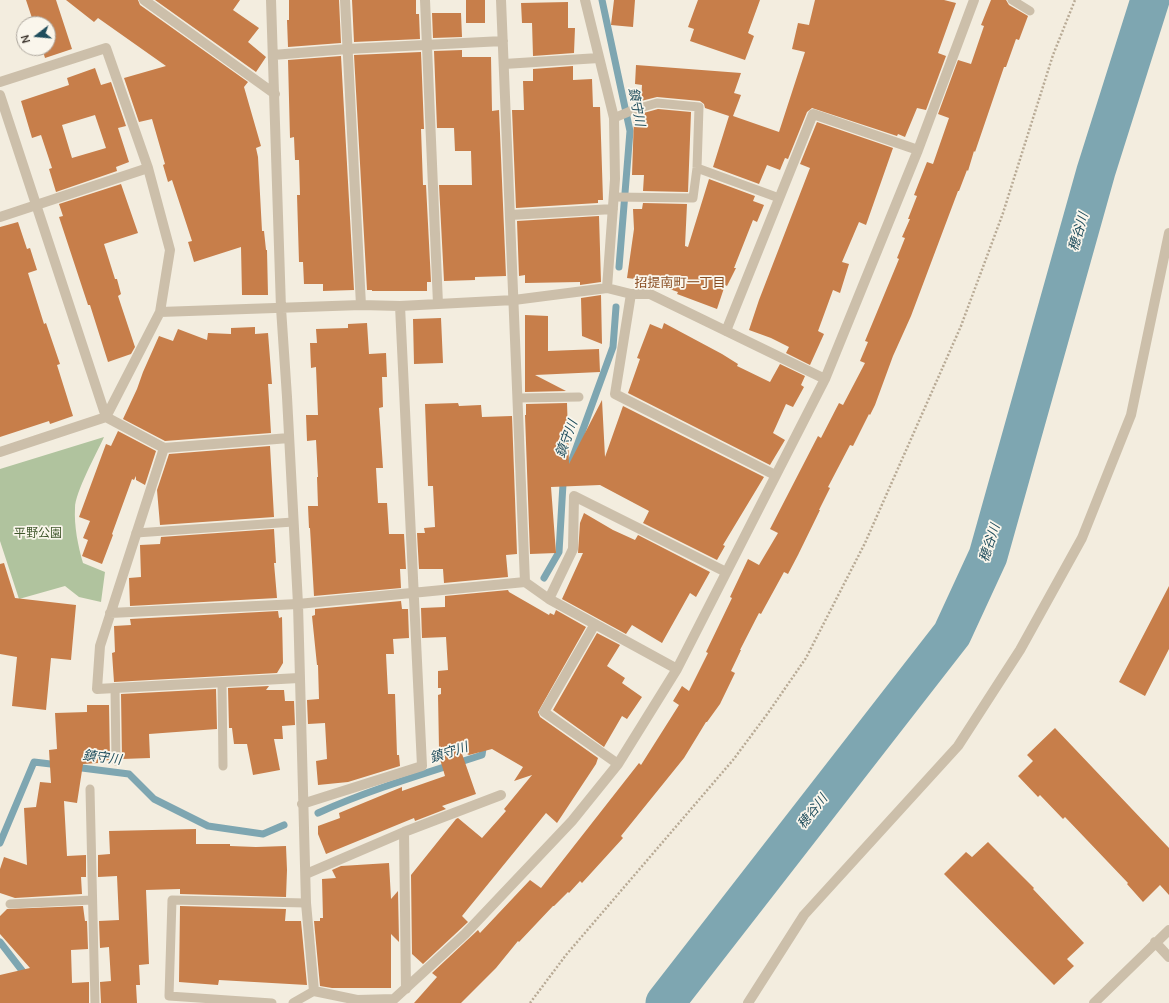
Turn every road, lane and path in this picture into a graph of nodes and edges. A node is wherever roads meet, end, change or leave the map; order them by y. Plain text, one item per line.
1 (144, 0) edge
2 (271, 0) edge
3 (345, 0) edge
4 (425, 0) edge
5 (501, 0) edge
6 (585, 0) edge
7 (974, 0) edge
8 (1012, 0) edge
9 (1076, 0) edge
10 (1030, 11) dead end
11 (503, 41) junction
12 (427, 45) junction
13 (347, 49) junction
14 (273, 55) junction
15 (599, 58) junction
16 (504, 64) junction
17 (0, 82) edge
18 (275, 94) junction
19 (0, 95) edge
20 (618, 117) junction
21 (918, 150) junction
22 (148, 168) junction
23 (697, 168) junction
24 (622, 197) junction
25 (779, 198) junction
26 (36, 205) junction
27 (613, 209) junction
28 (510, 215) junction
29 (0, 217) edge
30 (1169, 233) edge
31 (607, 288) junction
32 (632, 294) junction
33 (514, 300) junction
34 (438, 304) junction
35 (361, 306) junction
36 (400, 306) junction
37 (281, 308) junction
38 (160, 312) junction
39 (726, 331) junction
40 (825, 379) junction
41 (579, 397) dead end
42 (518, 398) junction
43 (106, 417) junction
44 (289, 438) junction
45 (164, 448) junction
46 (0, 452) edge
47 (775, 476) junction
48 (293, 522) junction
49 (136, 533) junction
50 (726, 572) junction
51 (525, 582) junction
52 (414, 592) junction
53 (549, 600) junction
54 (298, 604) junction
55 (110, 612) junction
56 (595, 624) junction
57 (677, 669) junction
58 (299, 678) junction
59 (222, 682) junction
60 (115, 688) junction
61 (116, 761) dead end
62 (618, 764) junction
63 (223, 766) dead end
64 (90, 789) dead end
65 (501, 795) dead end
66 (302, 804) junction
67 (404, 832) junction
68 (306, 874) junction
69 (92, 900) junction
70 (306, 903) junction
71 (10, 904) dead end
72 (1169, 930) edge
73 (1155, 942) junction
74 (1169, 957) edge
75 (406, 989) junction
76 (314, 991) junction
77 (356, 1002) edge
78 (95, 1003) edge
79 (272, 1003) edge
80 (293, 1003) edge
81 (530, 1003) edge
82 (748, 1003) edge
83 (1094, 1003) edge

1 - 18 street
2 - 14 street
3 - 13 street
4 - 12 street
5 - 11 street
6 - 15 street
7 - 21 street
8 - 10 lane
9 - 81 path
11 - 12 street
11 - 16 street
12 - 13 street
12 - 34 street
13 - 14 street
13 - 35 street
14 - 18 street
15 - 16 street
15 - 20 street
16 - 28 street
17 - 22 street
18 - 37 street
19 - 26 street
20 - 23 lane
20 - 24 street
21 - 25 street
21 - 40 street
22 - 26 street
22 - 38 street
23 - 24 lane
23 - 25 lane
24 - 27 street
25 - 39 street
26 - 29 street
26 - 43 street
27 - 28 street
27 - 31 street
28 - 33 street
30 - 82 street
31 - 32 street
31 - 33 street
32 - 39 street
32 - 47 street
33 - 34 street
33 - 42 street
34 - 36 street
35 - 36 street
35 - 37 street
36 - 52 street
37 - 38 street
37 - 44 street
38 - 43 street
39 - 40 street
40 - 47 street
41 - 42 lane
42 - 51 street
43 - 45 street
43 - 46 street
44 - 45 street
44 - 48 street
45 - 49 street
47 - 50 street
48 - 49 lane
48 - 54 street
49 - 55 street
50 - 53 street
50 - 57 street
51 - 52 street
51 - 53 street
52 - 54 street
52 - 66 street
53 - 56 street
54 - 55 street
54 - 58 street
55 - 60 street
56 - 57 street
56 - 62 street
57 - 62 street
58 - 59 street
58 - 66 street
59 - 60 street
59 - 63 lane
60 - 61 lane
62 - 75 street
64 - 69 lane
65 - 67 street
66 - 68 street
67 - 68 street
67 - 75 street
68 - 70 street
69 - 71 lane
69 - 78 lane
70 - 76 street
70 - 79 lane
72 - 73 street
73 - 74 street
73 - 83 street
75 - 77 street
76 - 77 street
76 - 80 lane

